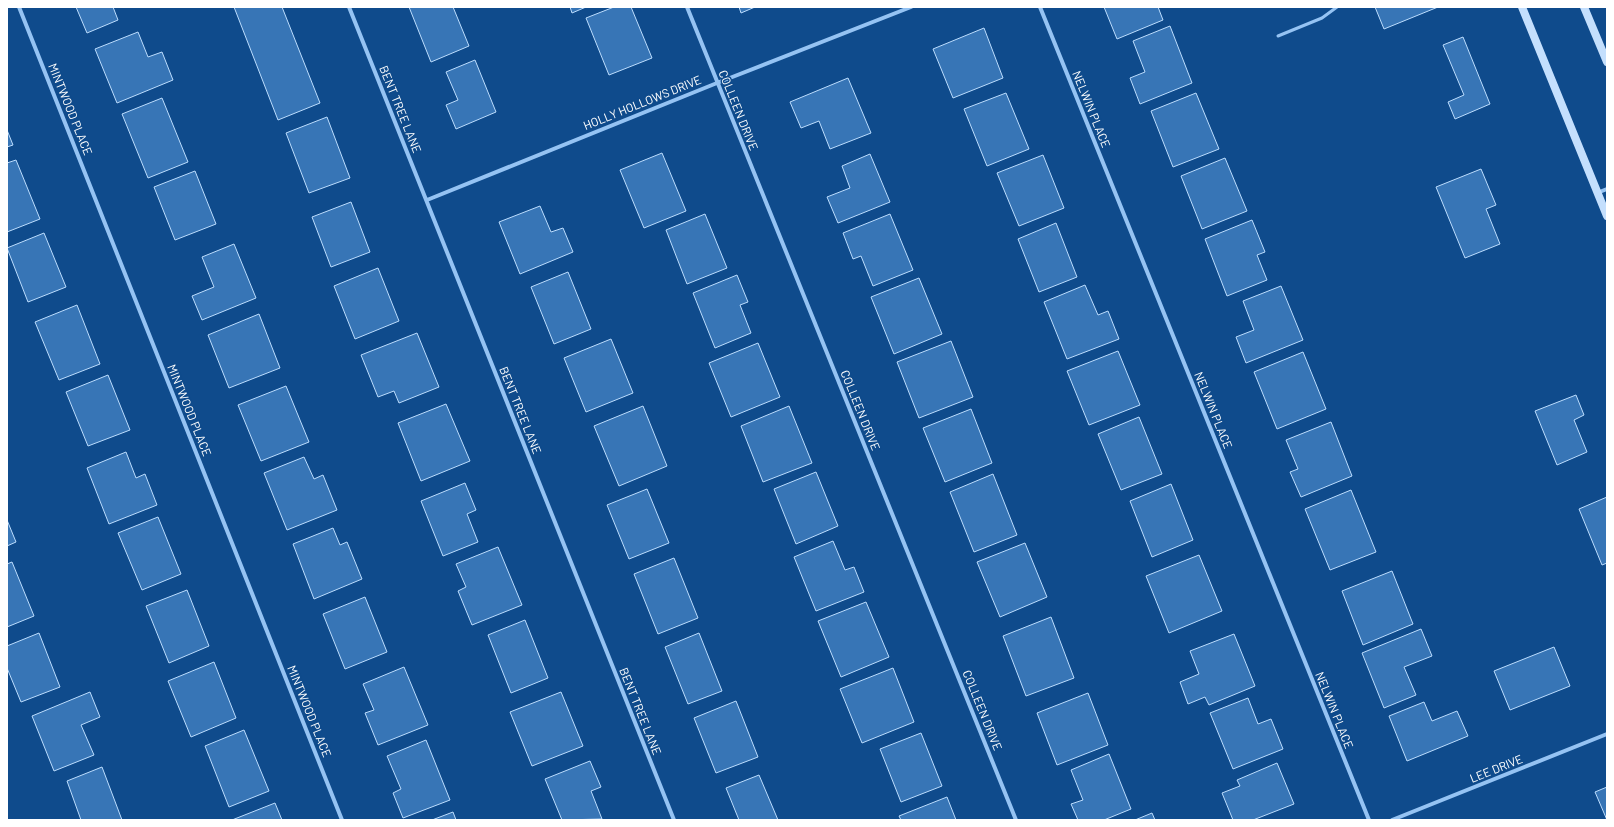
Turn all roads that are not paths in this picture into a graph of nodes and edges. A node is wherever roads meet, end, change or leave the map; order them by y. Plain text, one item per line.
1 (20, 7) edge
2 (349, 7) edge
3 (688, 7) edge
4 (911, 7) edge
5 (1040, 7) edge
6 (1337, 7) edge
7 (1522, 7) edge
8 (1584, 7) edge
9 (1278, 36) dead end
10 (1607, 62) edge
11 (717, 83) junction
12 (1607, 189) edge
13 (1597, 193) junction
14 (426, 200) junction
15 (1607, 216) edge
16 (1607, 734) edge
17 (342, 820) edge
18 (674, 820) edge
19 (1016, 820) edge
20 (1368, 820) edge
21 (1392, 820) edge

1 - 17 street, MINTWOOD PLACE
2 - 14 street, BENT TREE LANE
3 - 11 street, COLLEEN DRIVE
4 - 11 street, HOLLY HOLLOWS DRIVE
5 - 20 street, NELWIN PLACE
6 - 9 lane
7 - 13 main road
8 - 10 main road
11 - 14 street, HOLLY HOLLOWS DRIVE
11 - 19 street, COLLEEN DRIVE
12 - 13 street
13 - 15 main road
14 - 18 street, BENT TREE LANE
16 - 21 street, LEE DRIVE

